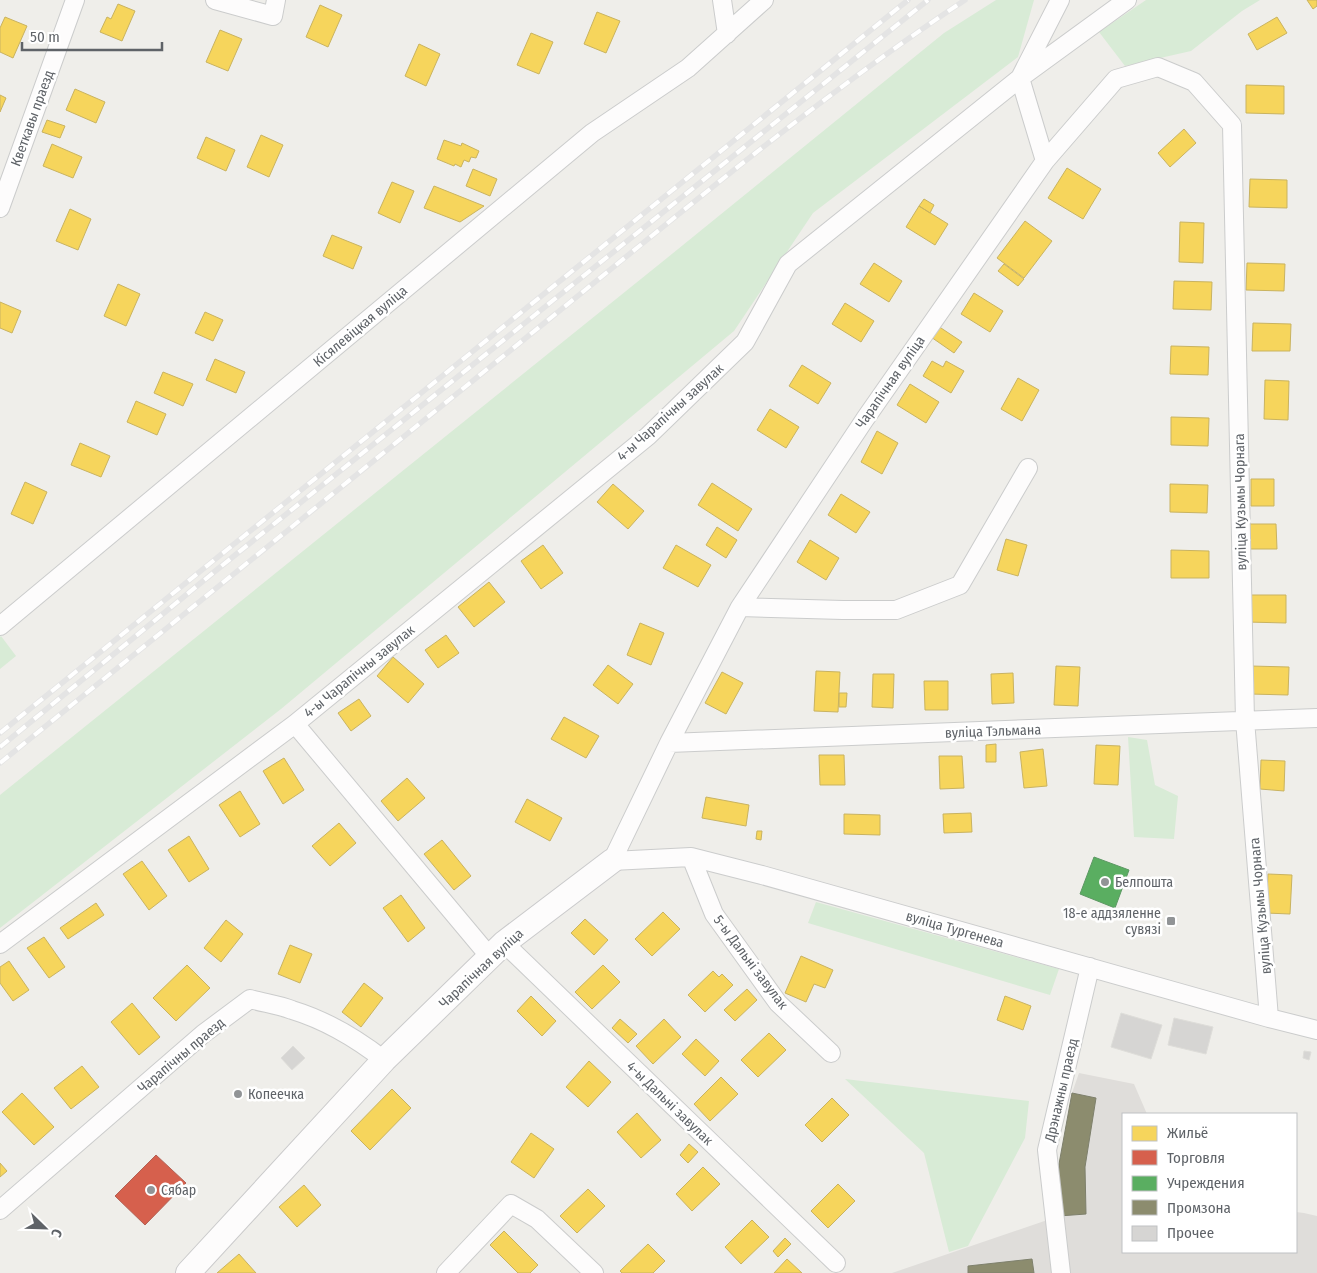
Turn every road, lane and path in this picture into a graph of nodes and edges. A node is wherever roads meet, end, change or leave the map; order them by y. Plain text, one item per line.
1 (75, 0) edge
2 (214, 0) edge
3 (276, 0) edge
4 (722, 0) edge
5 (764, 0) edge
6 (1060, 0) edge
7 (1127, 0) edge
8 (727, 34) junction
9 (1020, 78) junction
10 (1116, 79) joint
11 (1046, 161) junction
12 (0, 208) edge
13 (1028, 468) dead end
14 (740, 607) junction
15 (0, 626) edge
16 (1317, 718) edge
17 (1245, 720) junction
18 (295, 724) junction
19 (669, 743) junction
20 (691, 857) junction
21 (612, 861) junction
22 (0, 944) edge
23 (497, 950) junction
24 (1090, 967) junction
25 (1317, 1016) edge
26 (1269, 1018) junction
27 (1295, 1024) junction
28 (1317, 1030) edge
29 (831, 1053) dead end
30 (384, 1060) junction
31 (0, 1210) edge
32 (836, 1263) dead end
33 (188, 1273) edge
34 (446, 1273) edge
35 (594, 1273) edge
36 (1061, 1273) edge

1 - 12 street, Кветкавы праезд
2 - 3 street
4 - 8 street
5 - 8 street, Кісялевіцкая вуліца
6 - 9 street
7 - 9 street, 4-ы Чарапічны завулак
8 - 15 street, Кісялевіцкая вуліца
9 - 11 street
9 - 18 street, 4-ы Чарапічны завулак
10 - 11 street, Чарапічная вуліца
10 - 17 street, вуліца Кузьмы Чорнага
11 - 14 street, Чарапічная вуліца
13 - 14 street
14 - 19 street, Чарапічная вуліца
16 - 17 street, вуліца Тэльмана
17 - 19 street, вуліца Тэльмана
17 - 26 street, вуліца Кузьмы Чорнага
18 - 22 street, 4-ы Чарапічны завулак
18 - 23 street, 4-ы Чарапічны завулак
19 - 21 street, Чарапічная вуліца
20 - 21 street, вуліца Тургенева
20 - 24 street, вуліца Тургенева
20 - 29 street, 5-ы Дальні завулак
21 - 23 street, Чарапічная вуліца
23 - 30 street, Чарапічная вуліца
23 - 32 street, 4-ы Дальні завулак
24 - 26 street, вуліца Тургенева
24 - 36 street, Дрэнажны праезд
25 - 27 street
26 - 27 street, вуліца Тургенева
27 - 28 street, вуліца Тургенева
30 - 31 street, Чарапічны праезд
30 - 33 street, Чарапічная вуліца
34 - 35 street

